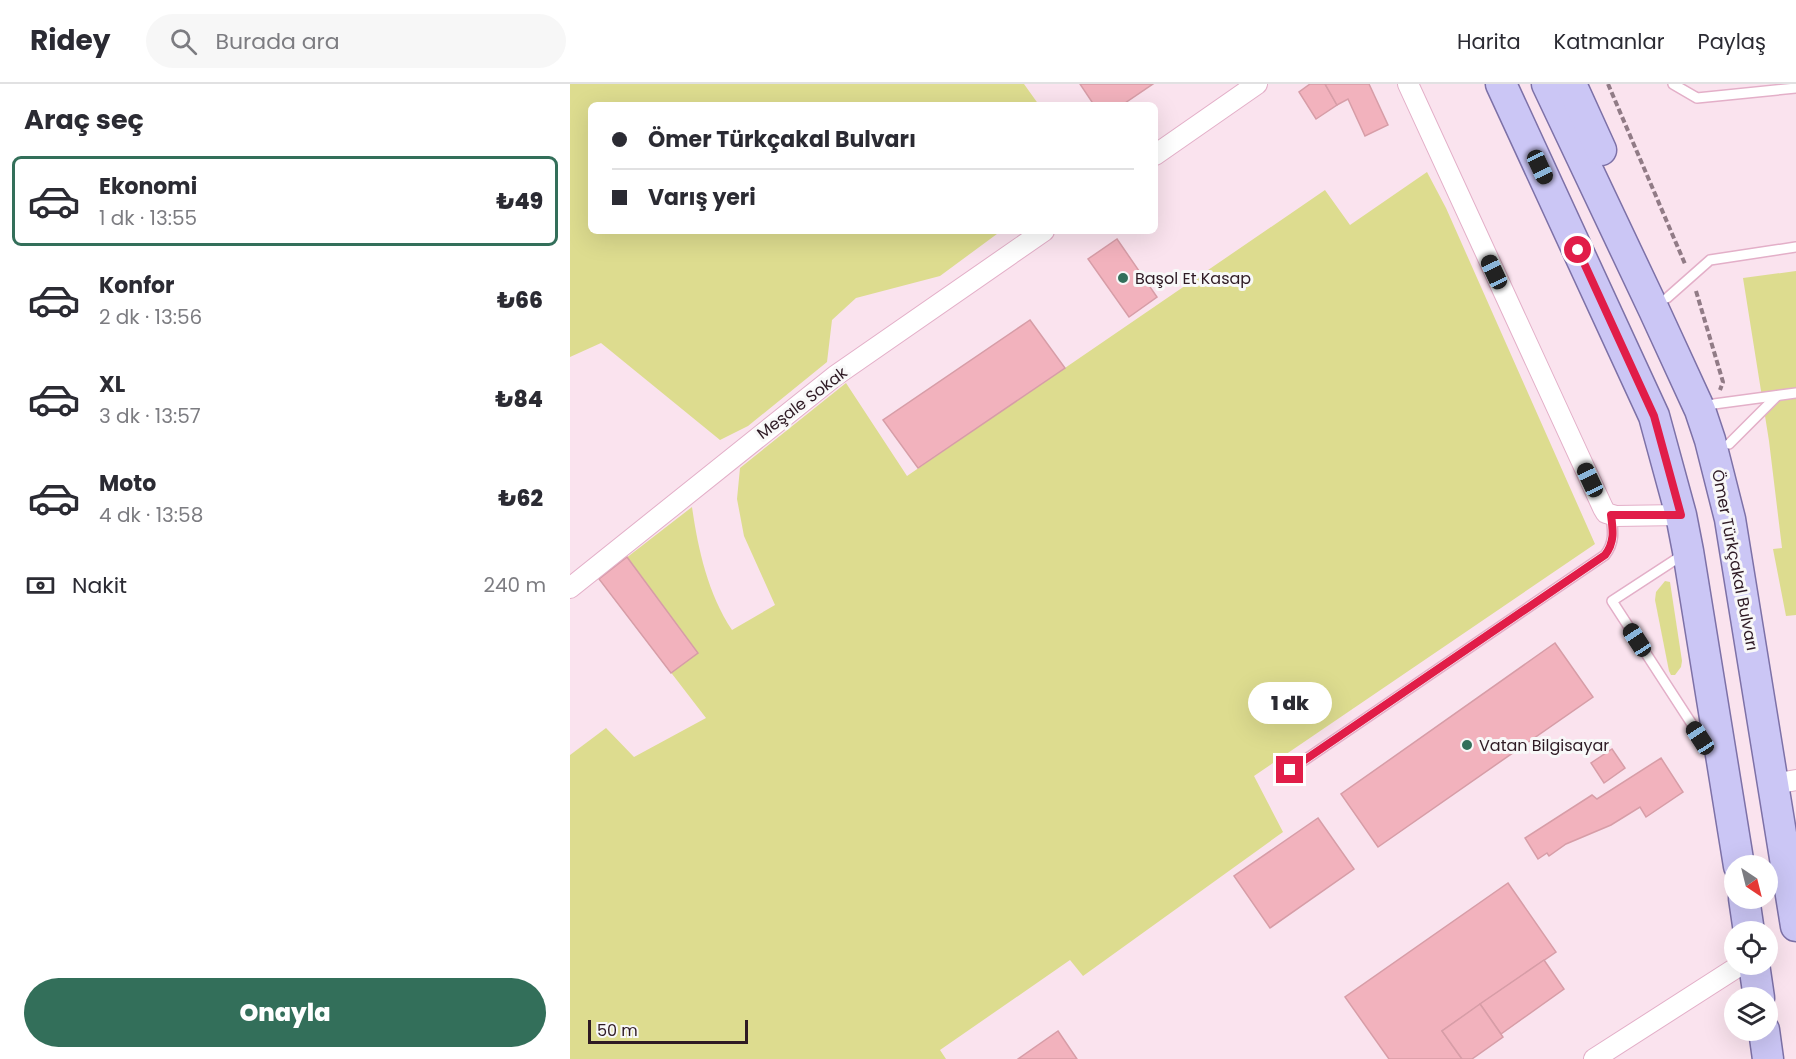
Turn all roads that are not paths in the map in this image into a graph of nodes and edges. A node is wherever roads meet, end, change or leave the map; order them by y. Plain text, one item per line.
1 (1257, 84) edge
2 (1408, 84) edge
3 (1502, 84) edge
4 (1547, 84) edge
5 (1571, 84) edge
6 (1673, 84) edge
7 (1796, 88) edge
8 (1158, 152) edge
9 (1040, 234) edge
10 (1796, 247) edge
11 (1667, 298) junction
12 (1796, 393) edge
13 (1777, 396) junction
14 (1714, 404) junction
15 (1729, 444) junction
16 (1611, 515) junction
17 (1681, 515) junction
18 (1688, 551) junction
19 (570, 588) edge
20 (1290, 770) dead end
21 (1726, 776) junction
22 (1785, 782) edge
23 (1737, 855) edge
24 (1796, 926) edge
25 (1725, 975) edge
26 (1766, 1041) edge
27 (1594, 1059) edge
28 (1768, 1059) edge

1 - 8 street
2 - 16 street
3 - 17 main road
4 - 22 main road, Ömer Türkçakal Bulvarı
5 - 11 main road
6 - 7 lane
9 - 19 street, Meşale Sokak
10 - 11 lane
11 - 14 main road
12 - 13 lane
13 - 14 lane
13 - 15 lane
14 - 15 main road
15 - 22 main road
16 - 17 street
16 - 20 lane
17 - 18 main road
18 - 21 main road
18 - 21 lane
21 - 23 main road
22 - 24 main road, Ömer Türkçakal Bulvarı
25 - 27 street
26 - 28 main road

